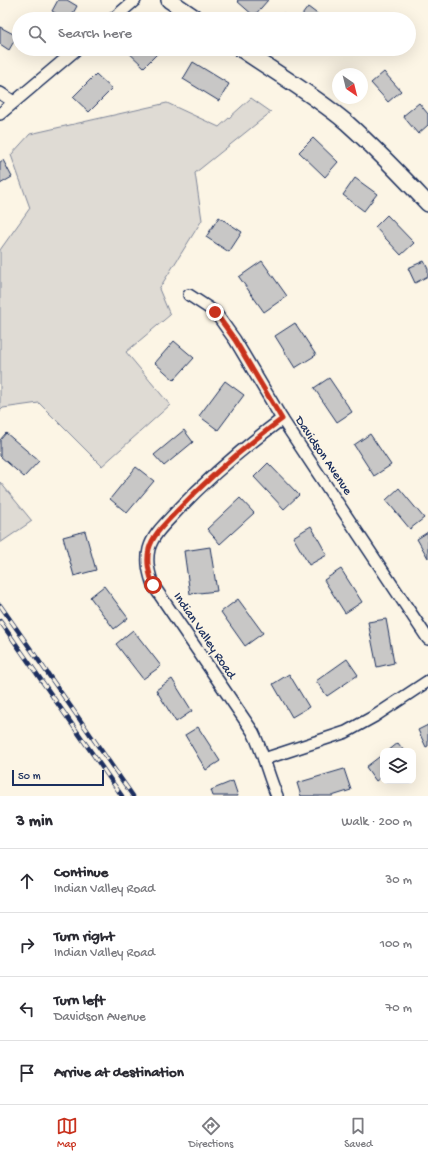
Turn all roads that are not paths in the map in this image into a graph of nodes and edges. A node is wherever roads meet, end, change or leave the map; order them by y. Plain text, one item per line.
1 (135, 0) edge
2 (169, 0) edge
3 (121, 12) edge
4 (187, 12) edge
5 (69, 56) edge
6 (251, 56) edge
7 (0, 93) edge
8 (14, 102) junction
9 (0, 114) edge
10 (428, 204) edge
11 (190, 295) dead end
12 (282, 419) junction
13 (428, 638) edge
14 (428, 681) edge
15 (264, 759) junction
16 (277, 796) edge

1 - 3 street
2 - 4 main road
5 - 8 street
6 - 10 main road
7 - 8 street
8 - 9 street
11 - 12 street, Davidson Avenue
12 - 13 street, Davidson Avenue
12 - 15 street, Indian Valley Road
14 - 15 street
15 - 16 street, Indian Valley Road

